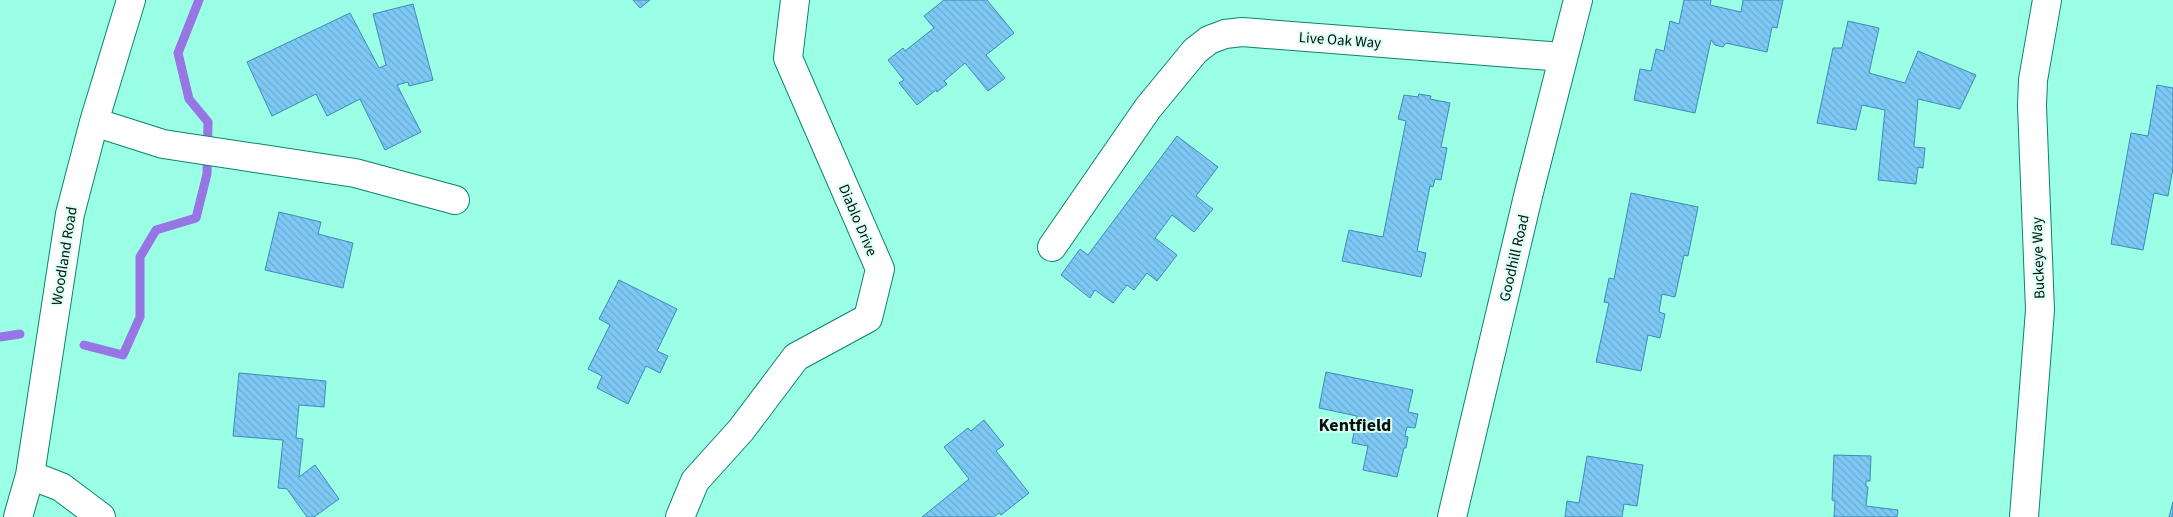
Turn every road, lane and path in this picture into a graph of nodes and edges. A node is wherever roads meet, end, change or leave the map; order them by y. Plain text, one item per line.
1 (131, 0) edge
2 (795, 0) edge
3 (1578, 0) edge
4 (2048, 0) edge
5 (1563, 57) junction
6 (94, 122) junction
7 (455, 200) dead end
8 (1052, 247) dead end
9 (30, 475) junction
10 (18, 517) edge
11 (101, 517) edge
12 (680, 517) edge
13 (1452, 517) edge
14 (2024, 517) edge

1 - 6 street, Woodland Road
2 - 12 street, Diablo Drive
3 - 5 street, Goodhill Road
4 - 14 street, Buckeye Way
5 - 8 street, Live Oak Way
5 - 13 street, Goodhill Road
6 - 7 street
6 - 9 street, Woodland Road
9 - 10 street, Woodland Road
9 - 11 street

